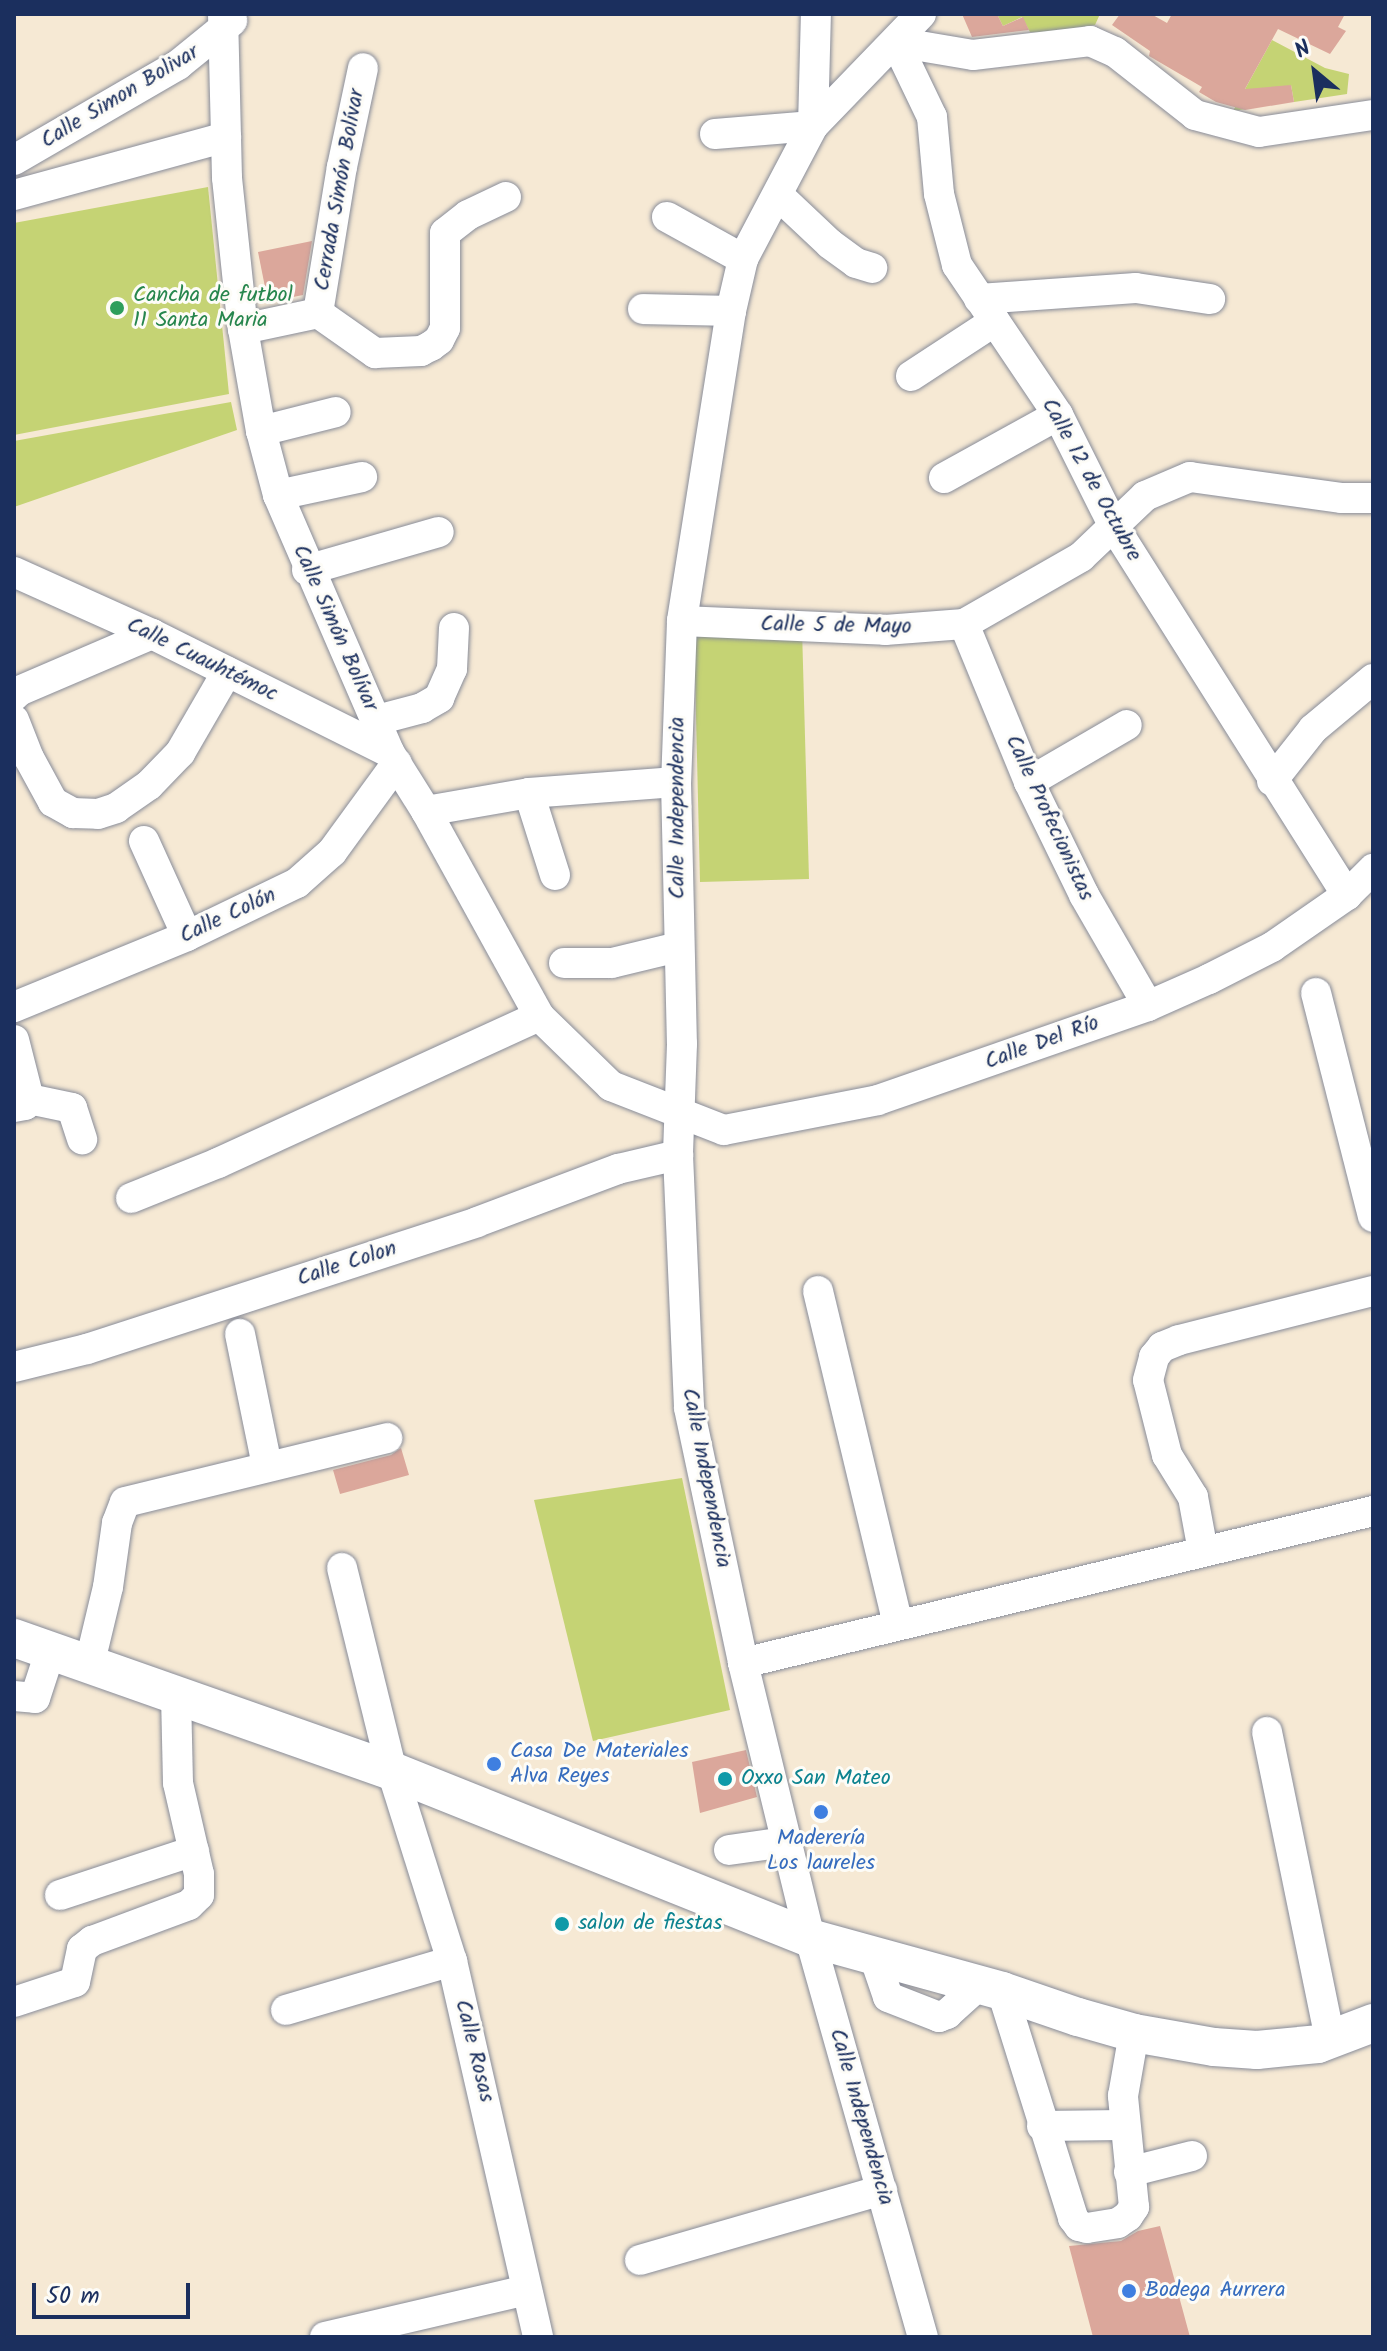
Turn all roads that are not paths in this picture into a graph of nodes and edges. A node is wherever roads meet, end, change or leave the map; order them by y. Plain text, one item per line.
1 (816, 14) edge
2 (921, 14) edge
3 (229, 19) edge
4 (896, 42) junction
5 (363, 68) dead end
6 (1373, 115) edge
7 (813, 126) junction
8 (715, 134) dead end
9 (226, 137) junction
10 (14, 160) edge
11 (14, 195) edge
12 (778, 195) junction
13 (506, 197) dead end
14 (667, 217) dead end
15 (743, 259) junction
16 (872, 268) dead end
17 (1210, 299) dead end
18 (643, 309) dead end
19 (987, 310) junction
20 (731, 311) junction
21 (318, 313) junction
22 (243, 329) junction
23 (911, 376) dead end
24 (336, 412) dead end
25 (1058, 415) junction
26 (261, 431) junction
27 (362, 477) dead end
28 (944, 478) dead end
29 (278, 495) junction
30 (1373, 498) edge
31 (1113, 525) junction
32 (439, 532) dead end
33 (307, 570) junction
34 (14, 572) edge
35 (682, 621) junction
36 (964, 624) junction
37 (454, 628) dead end
38 (152, 634) junction
39 (227, 672) junction
40 (1373, 679) edge
41 (14, 696) edge
42 (14, 720) edge
43 (377, 720) junction
44 (1127, 725) dead end
45 (393, 757) junction
46 (1272, 781) junction
47 (676, 782) junction
48 (1029, 782) junction
49 (529, 793) junction
50 (426, 811) junction
51 (144, 841) dead end
52 (1373, 869) edge
53 (555, 875) dead end
54 (1347, 895) junction
55 (187, 936) junction
56 (678, 947) junction
57 (564, 963) dead end
58 (1316, 993) dead end
59 (1148, 1006) junction
60 (14, 1007) edge
61 (539, 1016) junction
62 (14, 1040) edge
63 (21, 1103) edge
64 (680, 1115) junction
65 (82, 1139) dead end
66 (678, 1155) junction
67 (131, 1198) dead end
68 (1373, 1217) edge
69 (818, 1291) dead end
70 (1373, 1291) edge
71 (240, 1334) dead end
72 (14, 1367) edge
73 (387, 1438) dead end
74 (267, 1466) junction
75 (1373, 1511) edge
76 (1203, 1551) junction
77 (342, 1568) dead end
78 (898, 1623) junction
79 (14, 1638) edge
80 (50, 1652) junction
81 (743, 1663) junction
82 (89, 1666) junction
83 (14, 1696) edge
84 (176, 1697) junction
85 (1267, 1732) dead end
86 (392, 1771) junction
87 (786, 1842) junction
88 (729, 1850) dead end
89 (194, 1851) junction
90 (60, 1895) dead end
91 (810, 1938) junction
92 (452, 1961) junction
93 (991, 1988) junction
94 (14, 2002) edge
95 (286, 2010) dead end
96 (1373, 2023) edge
97 (1134, 2033) junction
98 (1330, 2040) junction
99 (1123, 2125) junction
100 (1042, 2126) junction
101 (1192, 2156) dead end
102 (1129, 2172) junction
103 (882, 2190) junction
104 (640, 2260) dead end
105 (527, 2290) junction
106 (325, 2337) edge
107 (538, 2337) edge
108 (923, 2337) edge

1 - 7 street
2 - 4 street, Calle Independencia
3 - 9 street, Calle Simón Bolívar
3 - 10 street, Calle Simon Bolivar
4 - 6 street
4 - 7 street, Calle Independencia
4 - 19 street, Calle 12 de Octubre
5 - 21 street, Cerrada Simón Bolívar
7 - 8 street
7 - 12 street, Calle Independencia
9 - 11 street
9 - 22 street, Calle Simón Bolívar
12 - 15 street, Calle Independencia
12 - 16 street
13 - 21 street, Cerrada Simón Bolívar
14 - 15 street
15 - 20 street, Calle Independencia
17 - 19 street
18 - 20 street
19 - 23 street
19 - 25 street, Calle 12 de Octubre
20 - 35 street, Calle Independencia
21 - 22 street, Cerrada Simón Bolívar
22 - 26 street, Calle Simón Bolívar
24 - 26 street
25 - 28 street
25 - 31 street, Calle 12 de Octubre
26 - 29 street, Calle Simón Bolívar
27 - 29 street
29 - 33 street, Calle Simón Bolívar
30 - 31 street, Calle 5 de Mayo
31 - 36 street, Calle 5 de Mayo
31 - 46 street, Calle 12 de Octubre
32 - 33 street
33 - 43 street, Calle Simón Bolívar
34 - 38 street, Calle Cuauhtémoc
35 - 36 street, Calle 5 de Mayo
35 - 47 street, Calle Independencia
36 - 48 street, Calle Profecionistas
37 - 43 street
38 - 39 street, Calle Cuauhtémoc
38 - 41 street
39 - 42 street
39 - 45 street, Calle Cuauhtémoc
40 - 46 street
43 - 45 street, Calle Simón Bolívar
44 - 48 street
45 - 50 street, Calle Simón Bolívar
45 - 55 street, Calle Colón
46 - 54 street, Calle 12 de Octubre
47 - 49 street
47 - 56 street, Calle Independencia
48 - 59 street, Calle Profecionistas
49 - 50 street
49 - 53 street
50 - 61 street, Calle Simón Bolívar
51 - 55 street
52 - 54 street, Calle Del Río
54 - 59 street, Calle Del Río
55 - 60 street, Calle Colón
56 - 57 street
56 - 64 street, Calle Independencia
58 - 68 street
59 - 64 street, Calle Del Río
61 - 64 street, Calle Simón Bolívar
61 - 67 street
62 - 63 street
63 - 65 street
64 - 66 street, Calle Independencia
66 - 72 street, Calle Colon
66 - 81 street, Calle Independencia
69 - 78 street
70 - 76 street
71 - 74 street
73 - 74 street
74 - 82 street
75 - 76 street
76 - 78 street
77 - 86 street, Calle Rosas
78 - 81 street
79 - 80 main road
80 - 82 main road
80 - 83 street
81 - 87 street, Calle Independencia
82 - 84 main road
84 - 86 main road
84 - 89 street
85 - 98 street
86 - 91 main road
86 - 92 street, Calle Rosas
87 - 88 street
87 - 91 street, Calle Independencia
89 - 90 street
89 - 94 street
91 - 93 main road
91 - 103 street, Calle Independencia
92 - 95 street
92 - 105 street, Calle Rosas
93 - 97 main road
93 - 100 street
96 - 98 main road
97 - 98 main road
97 - 99 street
99 - 100 street
99 - 102 street
100 - 102 street
101 - 102 street
103 - 104 street
103 - 108 street, Calle Independencia
105 - 106 street
105 - 107 street, Calle Rosas

